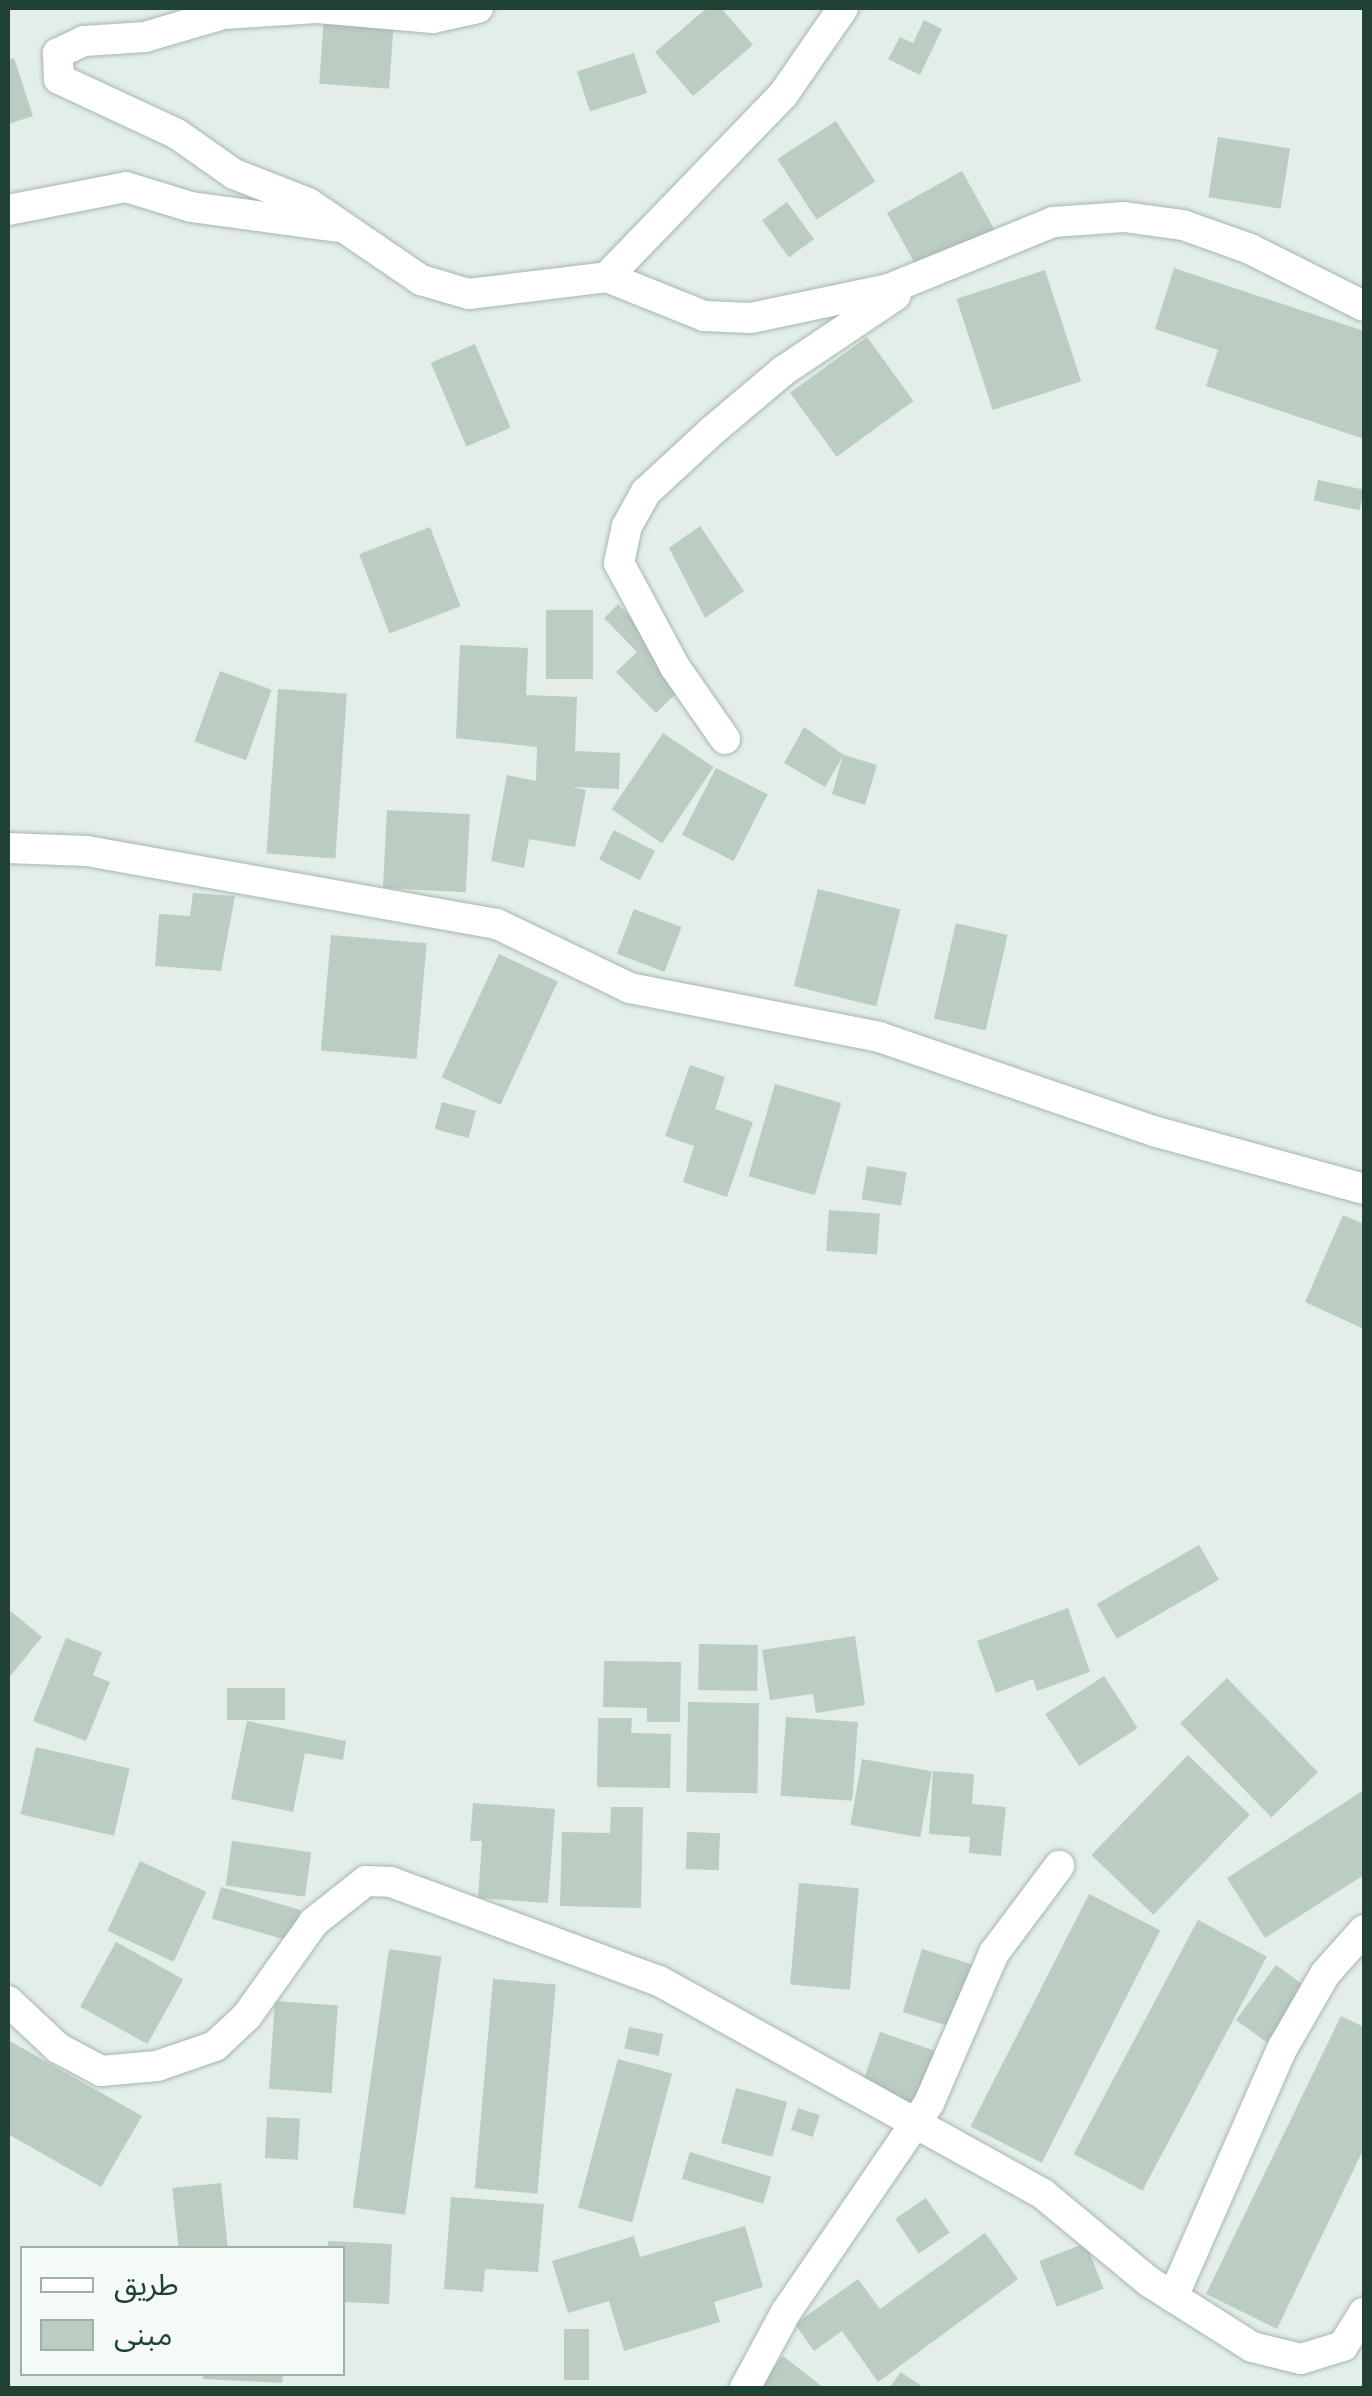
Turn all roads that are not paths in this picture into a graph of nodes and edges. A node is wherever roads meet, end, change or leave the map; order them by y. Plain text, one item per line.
1 (478, 8) edge
2 (843, 8) edge
3 (8, 210) edge
4 (352, 229) junction
5 (930, 272) junction
6 (607, 277) junction
7 (1364, 306) edge
8 (725, 738) dead end
9 (8, 848) edge
10 (1364, 1189) edge
11 (1060, 1866) dead end
12 (1364, 1930) edge
13 (8, 2002) edge
14 (914, 2125) junction
15 (1173, 2298) junction
16 (1364, 2313) edge
17 (745, 2388) edge

1 - 4 street
2 - 6 street
3 - 4 street
4 - 6 street
5 - 6 street
5 - 7 street
5 - 8 street
9 - 10 street
11 - 14 street
12 - 15 street
13 - 14 street
14 - 15 street
14 - 17 street
15 - 16 street

